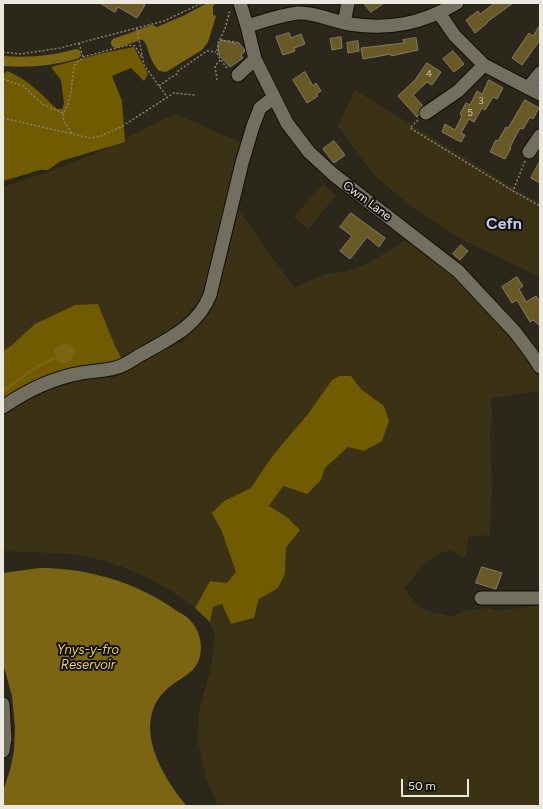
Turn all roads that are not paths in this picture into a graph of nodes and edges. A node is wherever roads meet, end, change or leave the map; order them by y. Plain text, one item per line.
1 (348, 3) edge
2 (457, 3) edge
3 (236, 5) edge
4 (439, 13) junction
5 (344, 22) junction
6 (247, 26) junction
7 (254, 59) junction
8 (484, 65) junction
9 (232, 72) road end
10 (540, 73) edge
11 (528, 88) junction
12 (540, 94) edge
13 (273, 98) junction
14 (426, 113) dead end
15 (540, 136) edge
16 (529, 152) road end
17 (540, 367) edge
18 (3, 407) edge
19 (481, 598) dead end
20 (540, 598) edge
21 (3, 704) edge
22 (3, 751) edge

1 - 5 street
2 - 4 street
3 - 6 street, Cwm Lane
4 - 5 street
4 - 8 street
5 - 6 street
6 - 7 street, Cwm Lane
7 - 9 street
7 - 13 street, Cwm Lane
8 - 11 street
8 - 14 street
10 - 11 street
11 - 12 street
13 - 17 street, Cwm Lane
13 - 18 street
15 - 16 street
19 - 20 street
21 - 22 street

